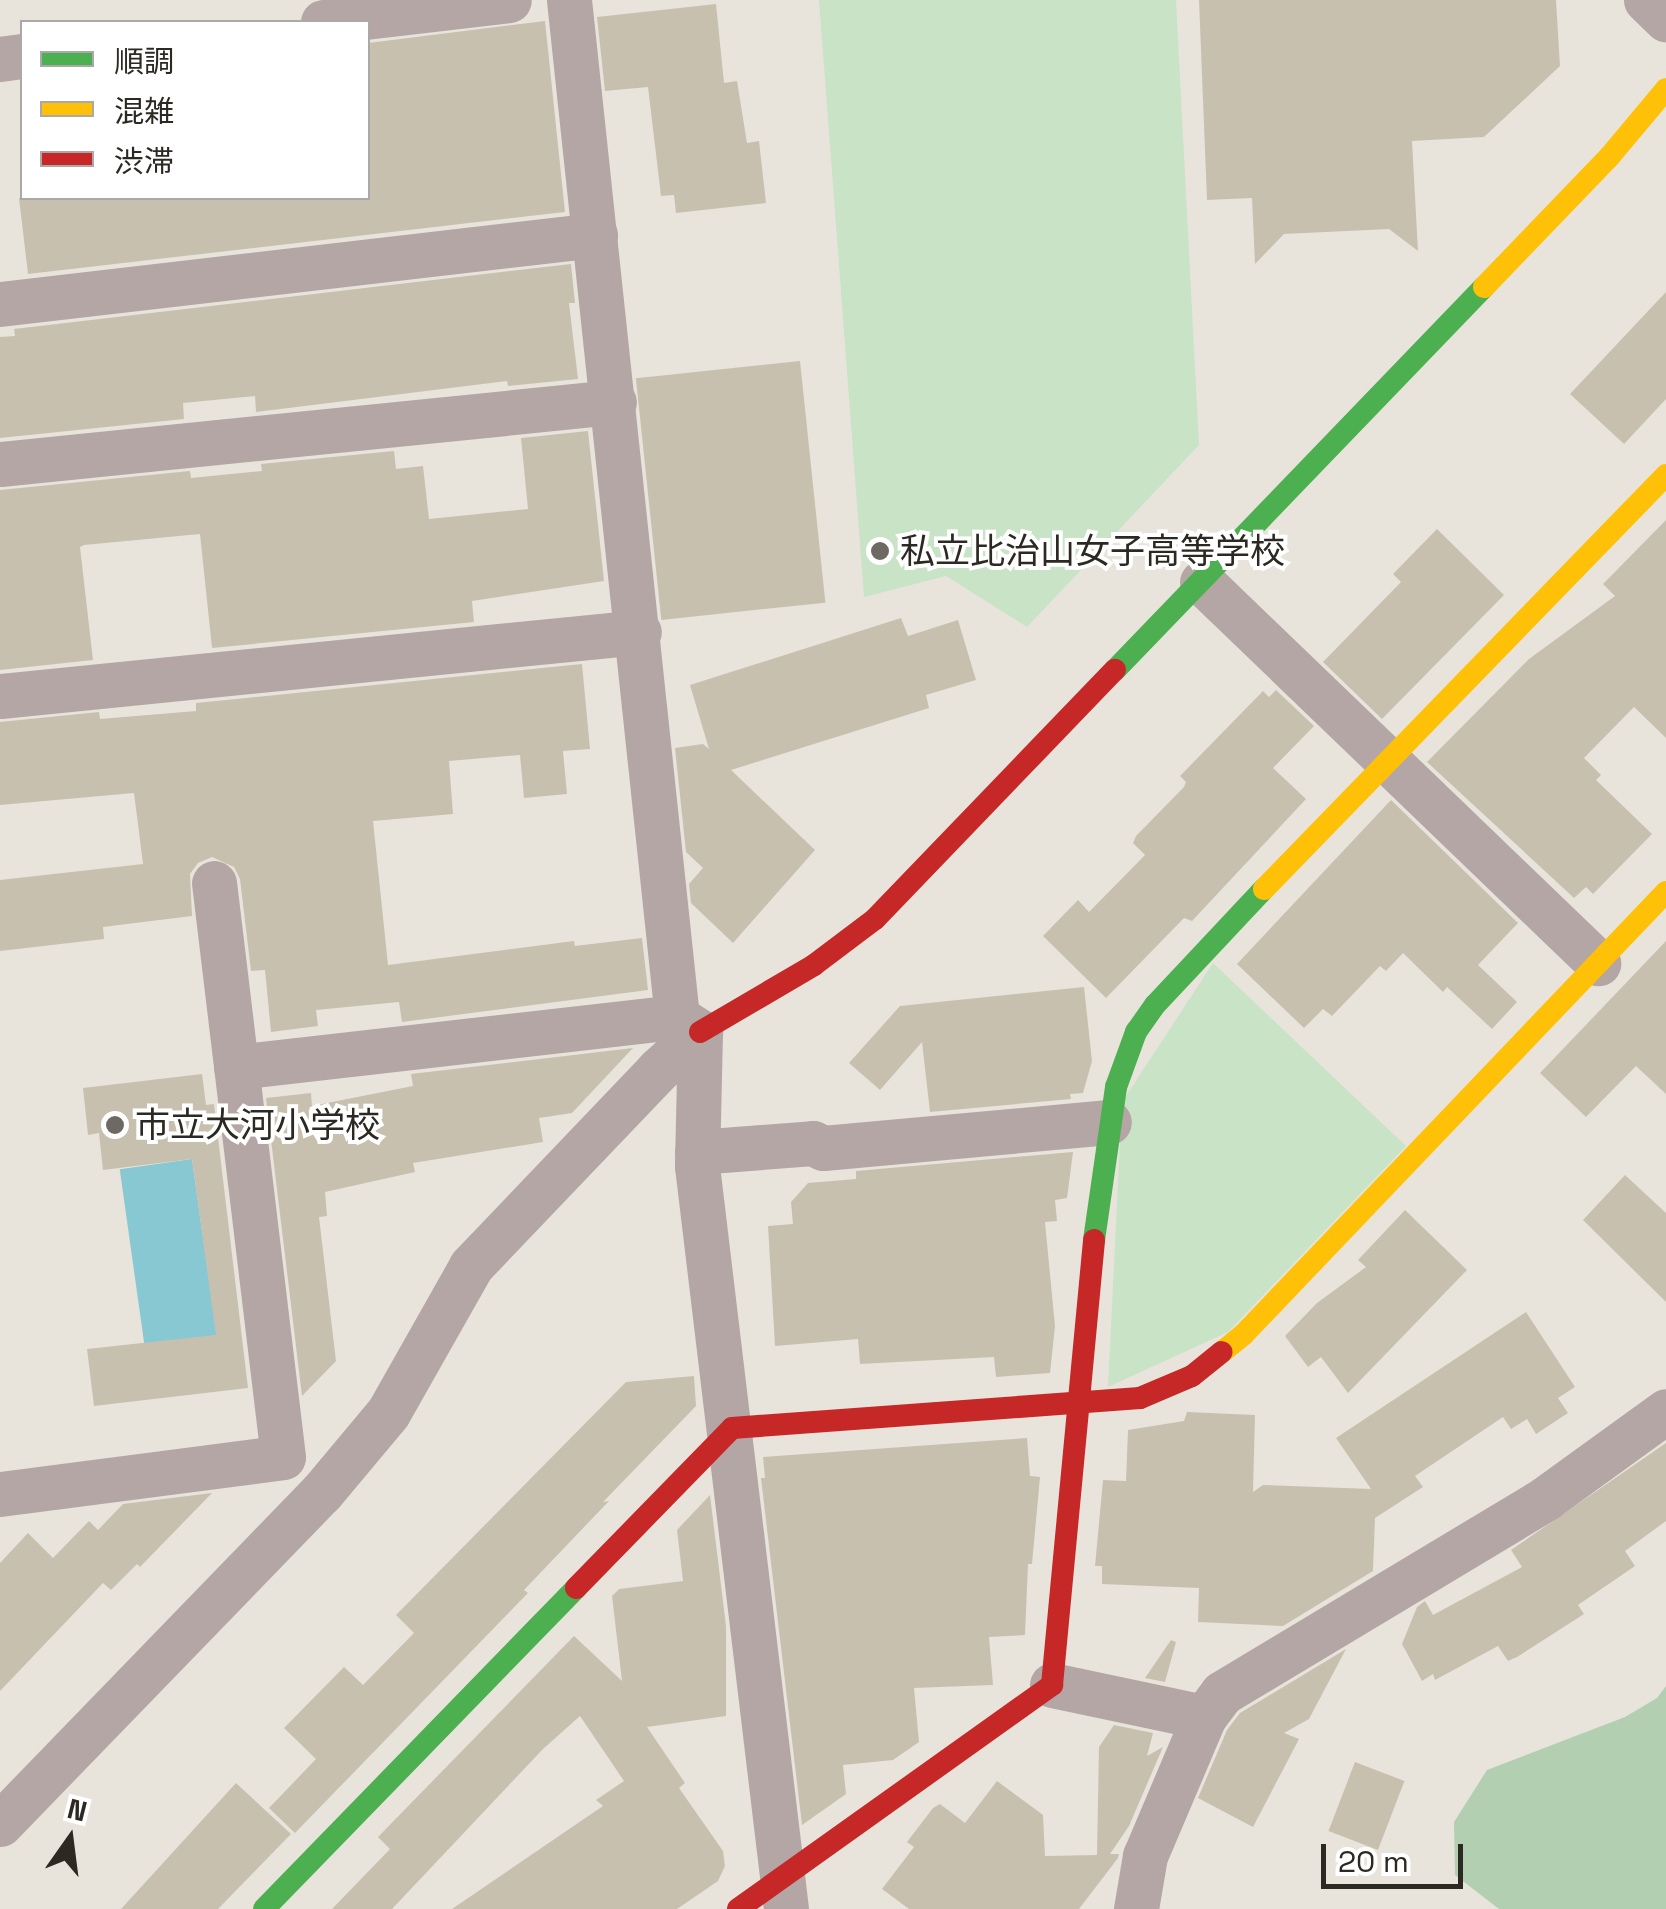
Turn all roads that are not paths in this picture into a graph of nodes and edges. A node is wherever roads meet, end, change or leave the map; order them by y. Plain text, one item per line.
1 (509, 0) edge
2 (569, 0) edge
3 (1646, 0) edge
4 (1666, 19) edge
5 (340, 20) edge
6 (1666, 90) edge
7 (595, 235) junction
8 (0, 304) edge
9 (614, 402) junction
10 (0, 464) edge
11 (1666, 474) edge
12 (1202, 582) junction
13 (639, 632) junction
14 (0, 696) edge
15 (1385, 760) junction
16 (214, 883) dead end
17 (1666, 892) edge
18 (1598, 963) junction
19 (689, 1025) junction
20 (236, 1067) junction
21 (1109, 1122) junction
22 (697, 1152) junction
23 (1078, 1403) junction
24 (1666, 1410) edge
25 (732, 1428) junction
26 (283, 1457) junction
27 (0, 1494) edge
28 (321, 1494) junction
29 (1052, 1685) junction
30 (1204, 1717) junction
31 (0, 1824) edge
32 (784, 1894) edge
33 (264, 1909) edge
34 (738, 1909) edge
35 (1136, 1909) edge

1 - 5 street
2 - 7 street
3 - 4 street
6 - 12 street
7 - 8 street
7 - 9 street
9 - 10 street
9 - 13 street
11 - 15 street
12 - 15 street
12 - 19 street
13 - 14 street
13 - 19 street
15 - 18 street
15 - 21 street
16 - 20 street
17 - 18 street
18 - 23 street
19 - 20 street
19 - 22 street
19 - 28 street
20 - 26 street
21 - 22 street
21 - 23 street
22 - 25 street
23 - 25 street
23 - 29 street
24 - 30 street
25 - 32 street
25 - 33 street
26 - 27 street
26 - 28 street
28 - 31 street
29 - 30 street
29 - 32 street
30 - 35 street
32 - 34 street

